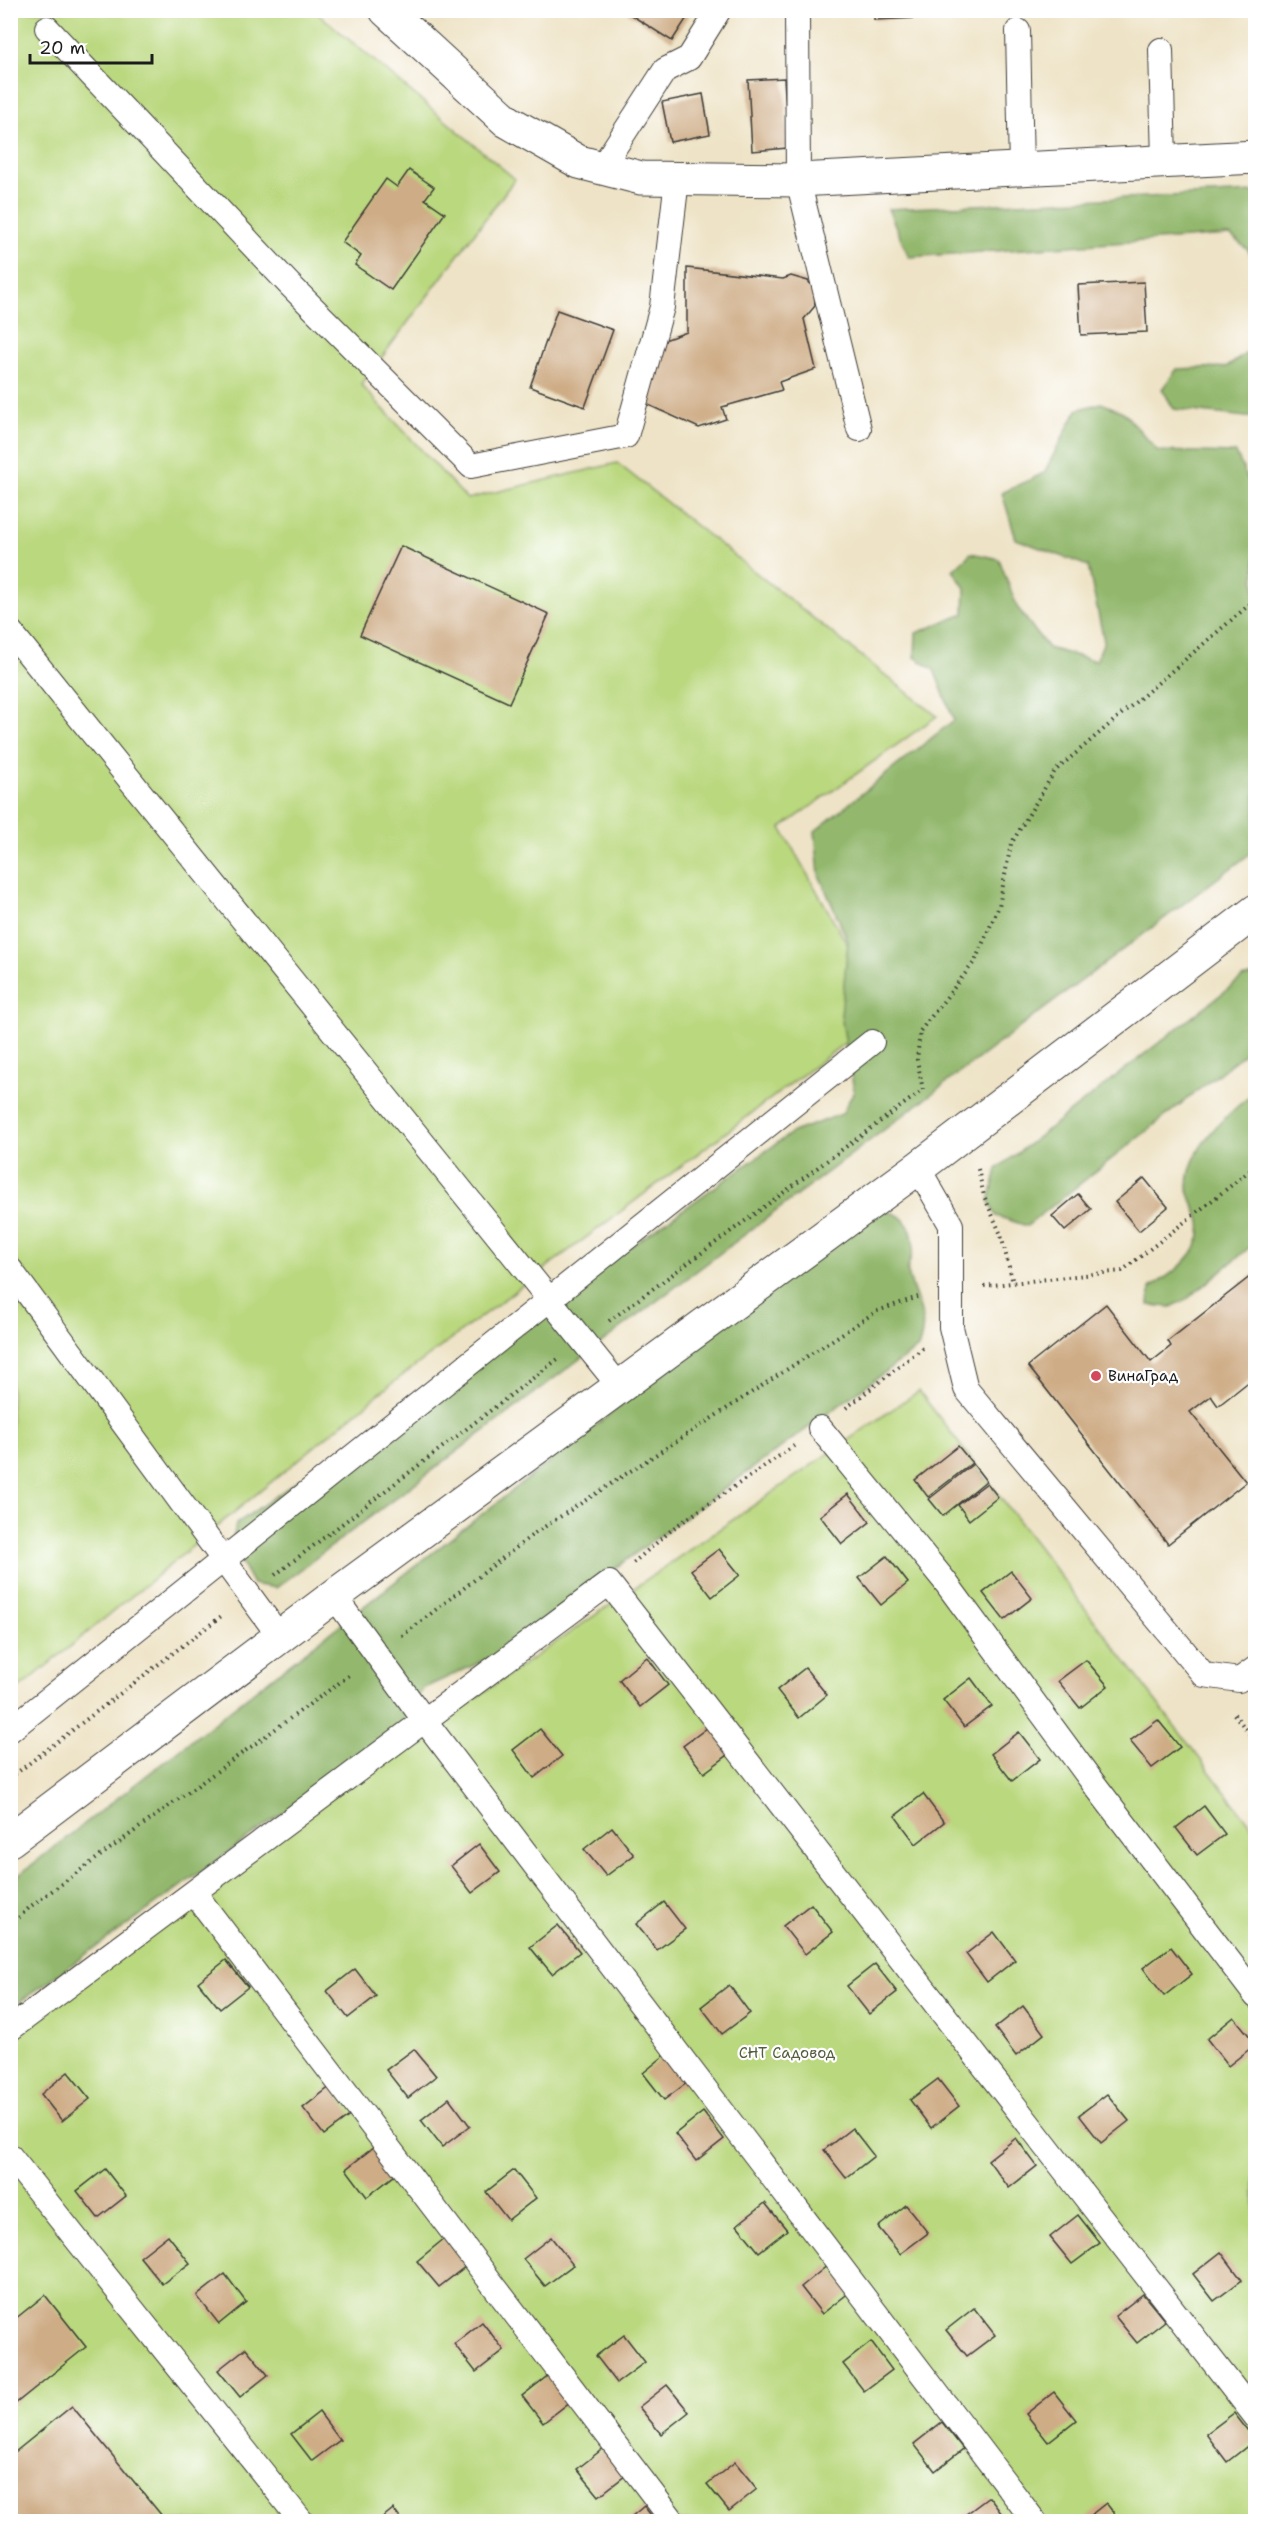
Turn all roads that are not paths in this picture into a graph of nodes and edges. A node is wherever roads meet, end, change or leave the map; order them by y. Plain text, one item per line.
1 (386, 10) edge
2 (719, 10) edge
3 (797, 10) edge
4 (47, 28) dead end
5 (1018, 31) dead end
6 (1161, 50) dead end
7 (1256, 157) edge
8 (1164, 160) junction
9 (602, 167) junction
10 (1022, 168) junction
11 (677, 178) junction
12 (798, 180) junction
13 (859, 429) dead end
14 (10, 630) edge
15 (1256, 911) edge
16 (872, 1042) dead end
17 (918, 1168) junction
18 (10, 1269) edge
19 (550, 1300) junction
20 (620, 1387) junction
21 (820, 1428) road end
22 (223, 1560) junction
23 (334, 1596) junction
24 (280, 1637) junction
25 (1256, 1668) edge
26 (425, 1721) junction
27 (10, 1730) edge
28 (10, 1840) edge
29 (195, 1894) junction
30 (1256, 1996) edge
31 (10, 2030) edge
32 (10, 2156) edge
33 (1256, 2417) edge
34 (302, 2522) edge
35 (674, 2522) edge
36 (1035, 2522) edge

1 - 9 street
2 - 9 lane
3 - 12 lane
4 - 11 lane
5 - 10 lane
6 - 8 lane
7 - 8 street
8 - 10 street
9 - 11 street
10 - 12 street
11 - 12 street
12 - 13 lane
14 - 19 lane
15 - 17 street
16 - 19 lane
17 - 20 street
17 - 25 lane
18 - 22 lane
19 - 20 lane
19 - 22 lane
20 - 23 street
21 - 30 lane
22 - 24 lane
22 - 27 lane
23 - 24 street
23 - 26 lane
24 - 28 street
26 - 29 lane
26 - 33 lane
26 - 36 lane
29 - 31 lane
29 - 35 lane
32 - 34 lane

